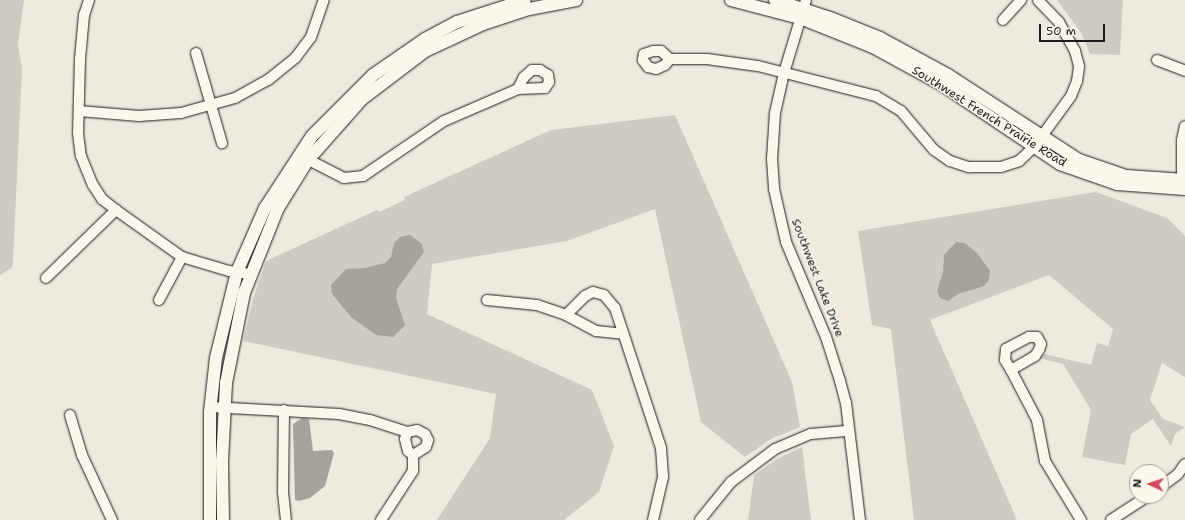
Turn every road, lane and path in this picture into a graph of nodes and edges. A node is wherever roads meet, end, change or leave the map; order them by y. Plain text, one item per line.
1 (89, 0) edge
2 (324, 0) edge
3 (525, 0) edge
4 (576, 0) edge
5 (731, 0) edge
6 (775, 0) edge
7 (1021, 0) edge
8 (1038, 0) edge
9 (803, 9) edge
10 (1003, 20) dead end
11 (196, 53) dead end
12 (670, 59) dead end
13 (1157, 60) dead end
14 (1185, 71) edge
15 (784, 73) junction
16 (518, 89) dead end
17 (212, 106) junction
18 (79, 111) junction
19 (1185, 126) edge
20 (1037, 142) junction
21 (222, 143) dead end
22 (303, 158) junction
23 (1183, 185) edge
24 (116, 210) junction
25 (182, 257) junction
26 (237, 272) junction
27 (250, 274) junction
28 (46, 278) dead end
29 (159, 300) dead end
30 (486, 300) dead end
31 (566, 315) junction
32 (623, 334) junction
33 (1011, 370) dead end
34 (211, 407) junction
35 (224, 407) junction
36 (284, 410) junction
37 (70, 415) dead end
38 (849, 431) junction
39 (407, 432) junction
40 (413, 455) junction
41 (1185, 464) edge
42 (1169, 481) edge
43 (1136, 504) edge
44 (112, 520) edge
45 (210, 520) edge
46 (223, 520) edge
47 (286, 520) edge
48 (381, 520) edge
49 (653, 520) edge
50 (700, 520) edge
51 (860, 520) edge
52 (1081, 520) edge
53 (1111, 520) edge

1 - 18 street
2 - 17 street
3 - 22 street
4 - 22 street
5 - 9 street, Southwest French Prairie Road
6 - 9 street, Southwest French Prairie Road
7 - 10 street
8 - 20 street
9 - 15 street, Southwest Lake Drive
9 - 20 street, Southwest French Prairie Road
11 - 17 street
12 - 15 street
13 - 14 street
15 - 20 street
15 - 38 street, Southwest Lake Drive
16 - 22 street
17 - 18 street
17 - 21 street
18 - 24 street
19 - 23 street
20 - 23 street, Southwest French Prairie Road
22 - 26 street
22 - 27 street
24 - 25 street
24 - 28 street
25 - 26 street
25 - 29 street
26 - 27 street
26 - 34 street
27 - 35 street
30 - 31 street
31 - 32 street
31 - 32 street
32 - 49 street
33 - 52 street
34 - 35 street
34 - 45 street
35 - 36 street
35 - 46 street
36 - 39 street
36 - 47 street
37 - 44 street
38 - 50 street
38 - 51 street, Southwest Lake Drive
39 - 40 street
39 - 40 street
40 - 48 street
41 - 42 street
43 - 53 street

